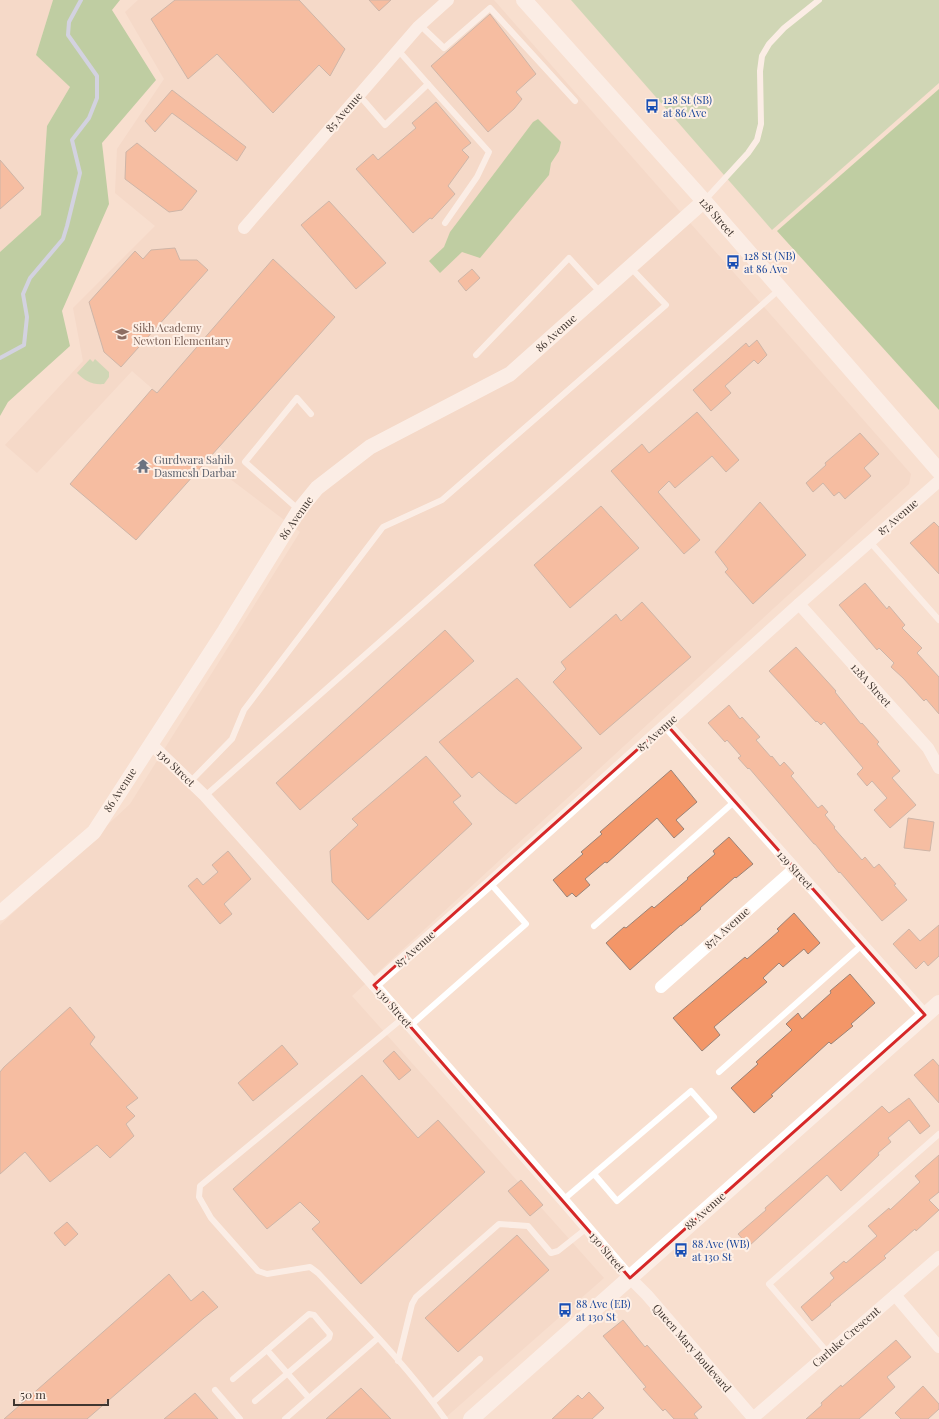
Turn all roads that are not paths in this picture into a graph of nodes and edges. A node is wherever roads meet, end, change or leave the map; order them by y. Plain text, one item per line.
1 (448, 0) edge
2 (524, 0) edge
3 (819, 0) edge
4 (420, 25) junction
5 (398, 50) junction
6 (428, 84) junction
7 (359, 95) junction
8 (576, 101) dead end
9 (704, 202) junction
10 (445, 222) dead end
11 (244, 228) dead end
12 (630, 267) junction
13 (780, 288) junction
14 (601, 293) junction
15 (476, 355) dead end
16 (311, 414) dead end
17 (939, 472) edge
18 (939, 481) edge
19 (298, 510) junction
20 (870, 542) junction
21 (799, 604) junction
22 (939, 620) edge
23 (666, 724) junction
24 (151, 744) junction
25 (939, 768) edge
26 (190, 782) junction
27 (205, 796) junction
28 (735, 802) junction
29 (794, 869) junction
30 (490, 883) junction
31 (0, 913) edge
32 (594, 926) dead end
33 (862, 945) junction
34 (374, 985) junction
35 (661, 987) dead end
36 (939, 1003) edge
37 (925, 1016) junction
38 (406, 1022) junction
39 (719, 1072) dead end
40 (939, 1134) edge
41 (594, 1174) junction
42 (563, 1200) junction
43 (587, 1228) junction
44 (939, 1257) edge
45 (630, 1278) junction
46 (895, 1294) junction
47 (378, 1338) junction
48 (939, 1346) edge
49 (266, 1350) junction
50 (828, 1353) junction
51 (480, 1359) dead end
52 (398, 1362) junction
53 (287, 1374) junction
54 (233, 1379) dead end
55 (215, 1390) dead end
56 (309, 1398) junction
57 (255, 1401) dead end
58 (433, 1402) junction
59 (240, 1419) edge
60 (285, 1419) edge
61 (445, 1419) edge
62 (471, 1419) edge
63 (753, 1419) edge

1 - 4 street, 85 Avenue
2 - 9 main road, 128 Street
3 - 9 lane
4 - 5 street, 85 Avenue
4 - 8 lane
5 - 6 lane
5 - 7 street, 85 Avenue
6 - 7 lane
6 - 10 lane
7 - 11 street, 85 Avenue
9 - 12 street, 86 Avenue
9 - 13 main road, 128 Street
12 - 14 street, 86 Avenue
12 - 26 lane
13 - 17 main road, 128 Street
13 - 27 lane
14 - 15 lane
14 - 19 street, 86 Avenue
16 - 19 lane
18 - 20 street, 87 Avenue
19 - 24 street, 86 Avenue
20 - 21 street, 87 Avenue
20 - 22 lane
21 - 23 street, 87 Avenue
21 - 25 street, 128A Street
23 - 28 street, 129 Street
23 - 30 street, 87 Avenue
24 - 26 street, 130 Street
24 - 31 street, 86 Avenue
26 - 27 street, 130 Street
27 - 34 street, 130 Street
28 - 29 street, 129 Street
28 - 32 lane
29 - 33 street, 129 Street
29 - 35 street, 87A Avenue
30 - 34 street, 87 Avenue
30 - 38 lane
33 - 37 street, 129 Street
33 - 39 lane
34 - 38 street, 130 Street
36 - 37 main road, 88 Avenue
37 - 45 main road, 88 Avenue
38 - 42 street, 130 Street
38 - 47 lane
40 - 50 lane
41 - 41 lane
41 - 42 lane
42 - 43 street, 130 Street
43 - 45 street, 130 Street
43 - 52 lane
44 - 46 street, Carluke Crescent
45 - 62 main road, 88 Avenue
45 - 63 street, Queen Mary Boulevard
46 - 48 street
46 - 50 street, Carluke Crescent
47 - 52 lane
47 - 56 lane
49 - 53 lane
49 - 53 lane
49 - 54 lane
50 - 63 street, Carluke Crescent
51 - 58 lane
52 - 58 lane
53 - 56 lane
53 - 57 lane
55 - 59 lane
56 - 60 lane
58 - 61 lane

